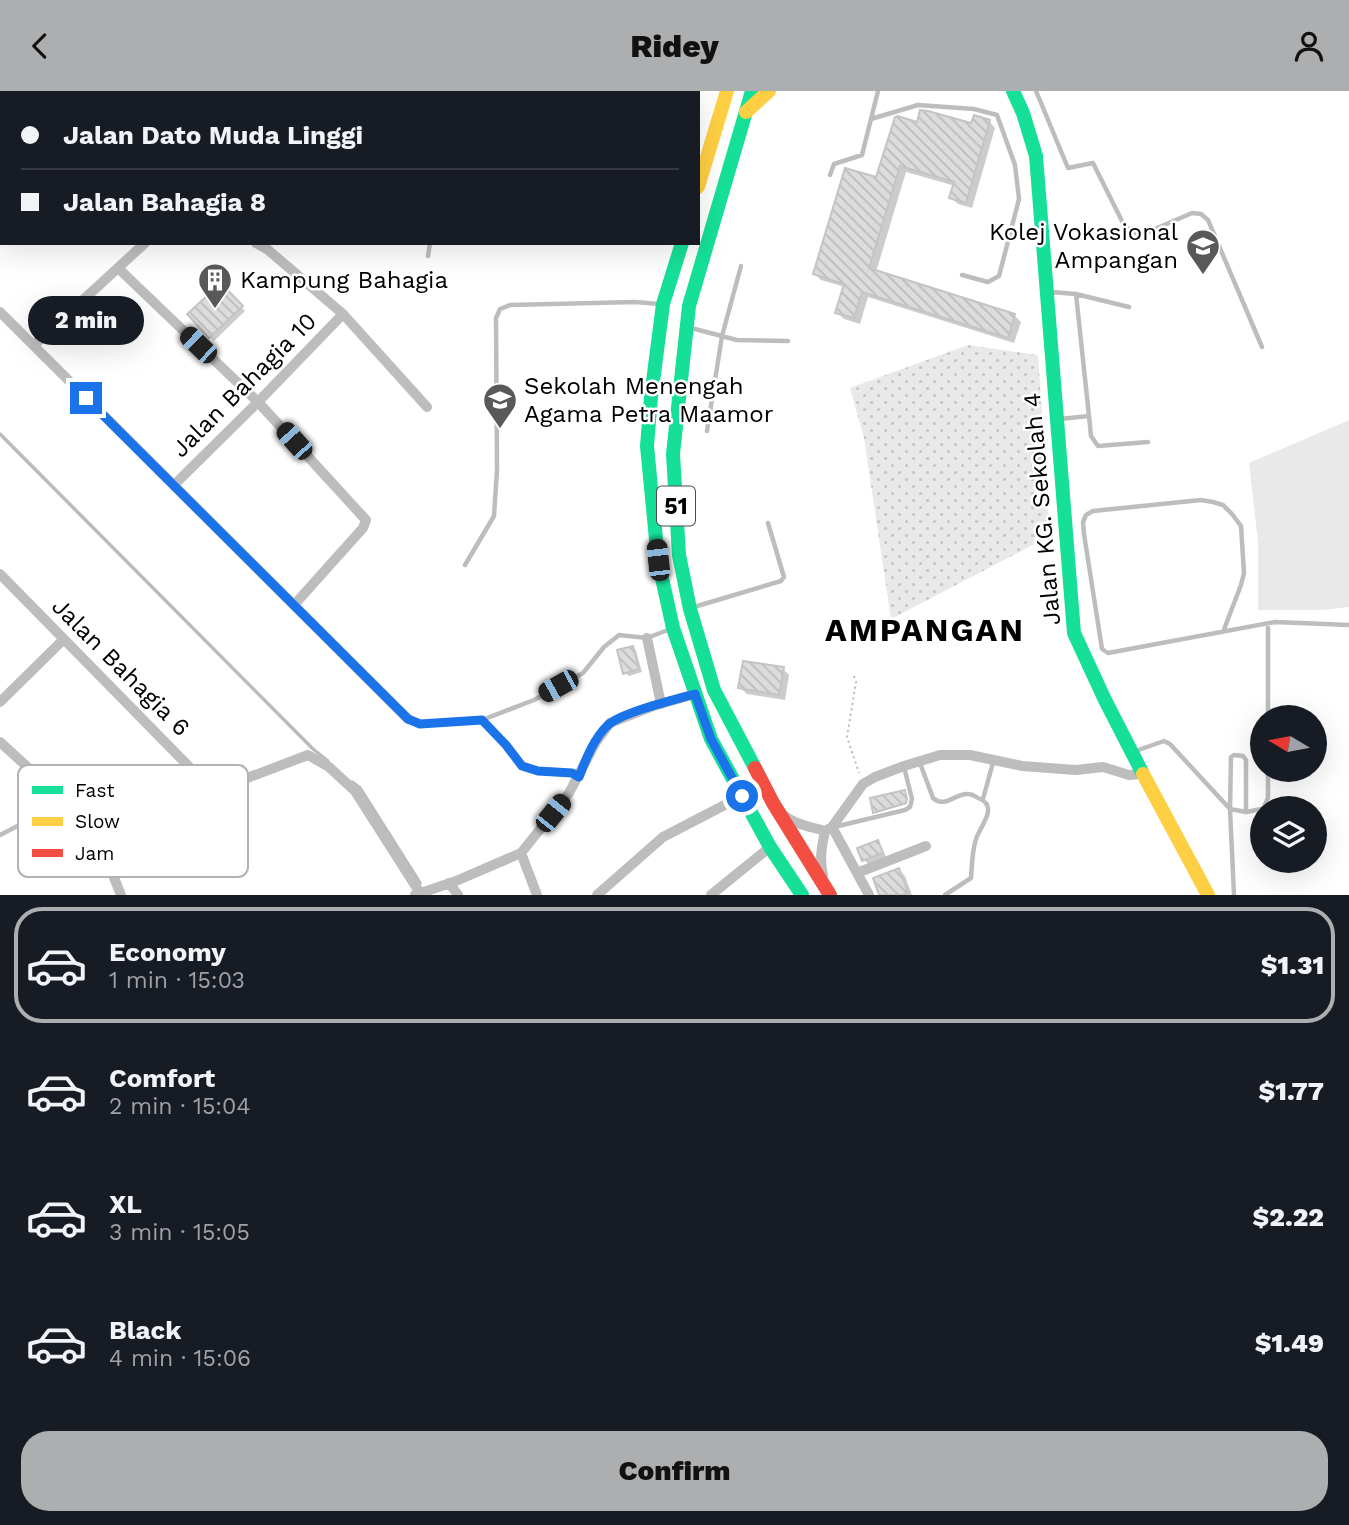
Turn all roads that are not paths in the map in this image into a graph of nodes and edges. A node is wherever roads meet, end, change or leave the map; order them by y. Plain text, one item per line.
1 (719, 91) edge
2 (727, 91) edge
3 (752, 91) edge
4 (769, 91) edge
5 (878, 91) edge
6 (1013, 91) edge
7 (1036, 91) edge
8 (746, 112) junction
9 (720, 113) junction
10 (871, 119) junction
11 (830, 175) dead end
12 (700, 180) edge
13 (143, 245) edge
14 (430, 245) edge
15 (680, 245) edge
16 (269, 246) edge
17 (428, 256) dead end
18 (741, 266) dead end
19 (118, 268) junction
20 (962, 275) dead end
21 (1047, 292) junction
22 (1076, 294) junction
23 (663, 305) junction
24 (1129, 307) dead end
25 (0, 311) edge
26 (343, 314) junction
27 (687, 327) junction
28 (722, 336) junction
29 (788, 341) dead end
30 (34, 345) junction
31 (1262, 347) dead end
32 (258, 402) junction
33 (427, 407) dead end
34 (1089, 416) junction
35 (1057, 419) junction
36 (707, 431) dead end
37 (1148, 443) dead end
38 (174, 485) junction
39 (768, 523) dead end
40 (465, 565) dead end
41 (0, 574) edge
42 (294, 605) junction
43 (690, 609) junction
44 (1268, 624) junction
45 (1349, 625) edge
46 (673, 628) junction
47 (1223, 632) junction
48 (64, 639) junction
49 (647, 639) junction
50 (695, 694) junction
51 (0, 702) edge
52 (661, 704) junction
53 (1268, 705) edge
54 (408, 719) joint
55 (482, 720) junction
56 (0, 742) edge
57 (1132, 753) junction
58 (994, 759) junction
59 (920, 762) junction
60 (25, 765) edge
61 (187, 765) edge
62 (904, 766) junction
63 (1142, 774) junction
64 (248, 777) edge
65 (579, 777) junction
66 (742, 796) junction
67 (983, 799) junction
68 (773, 803) junction
69 (1230, 809) junction
70 (1250, 811) edge
71 (1246, 812) junction
72 (18, 826) edge
73 (829, 829) junction
74 (0, 835) edge
75 (926, 846) dead end
76 (770, 847) junction
77 (521, 853) junction
78 (857, 873) junction
79 (114, 877) edge
80 (449, 883) junction
81 (828, 893) edge
82 (418, 894) edge
83 (121, 895) edge
84 (458, 895) edge
85 (537, 895) edge
86 (597, 895) edge
87 (711, 895) edge
88 (802, 895) edge
89 (869, 895) edge
90 (945, 895) edge
91 (1208, 895) edge
92 (1234, 895) edge

1 - 9 main road
2 - 9 main road
3 - 8 main road, 51
4 - 8 main road
5 - 10 lane
6 - 21 main road, Jalan KG. Sekolah 4
7 - 31 lane
8 - 27 main road, 51
9 - 12 main road
10 - 11 lane
10 - 20 lane
13 - 19 street
14 - 17 lane
15 - 23 main road, 51
16 - 26 street, Jalan Bahagia 10
18 - 28 lane
19 - 30 street
19 - 32 street
21 - 22 lane
21 - 35 main road, Jalan KG. Sekolah 4
22 - 24 lane
22 - 34 lane
23 - 40 lane
23 - 46 main road, 51
25 - 30 street
26 - 32 street, Jalan Bahagia 10
26 - 33 street, Jalan Bahagia 10
27 - 28 lane
27 - 43 main road, 51
28 - 29 lane
28 - 36 lane
30 - 38 street
32 - 38 street, Jalan Bahagia 10
32 - 42 street
34 - 35 lane
34 - 37 lane
35 - 57 main road, Jalan KG. Sekolah 4
38 - 42 street
39 - 43 lane
41 - 48 street, Jalan Bahagia 6
42 - 54 street
43 - 68 main road, 51
44 - 45 lane
44 - 47 lane
44 - 53 lane
46 - 49 lane
46 - 50 main road, 51
47 - 47 lane
48 - 51 street
48 - 61 street, Jalan Bahagia 6
49 - 52 street
49 - 55 lane
50 - 52 street
50 - 66 main road, 51
52 - 65 street
54 - 55 lane
55 - 65 lane
56 - 60 street
57 - 63 main road, Jalan KG. Sekolah 4
57 - 69 lane
58 - 59 street
58 - 63 street
58 - 67 lane
59 - 62 street
59 - 67 lane
62 - 73 street
62 - 73 lane
63 - 91 main road, Jalan KG. Sekolah 4
64 - 82 street
65 - 77 street
66 - 76 main road, 51
66 - 86 street
67 - 90 lane
68 - 73 street
68 - 81 main road, 51
69 - 71 lane
69 - 71 lane
69 - 92 lane
70 - 71 lane
72 - 74 lane
73 - 78 street
73 - 81 street
75 - 78 street
76 - 87 street
76 - 88 main road, 51
77 - 80 street
77 - 85 street
78 - 89 street
79 - 83 street
80 - 82 street
80 - 84 street

